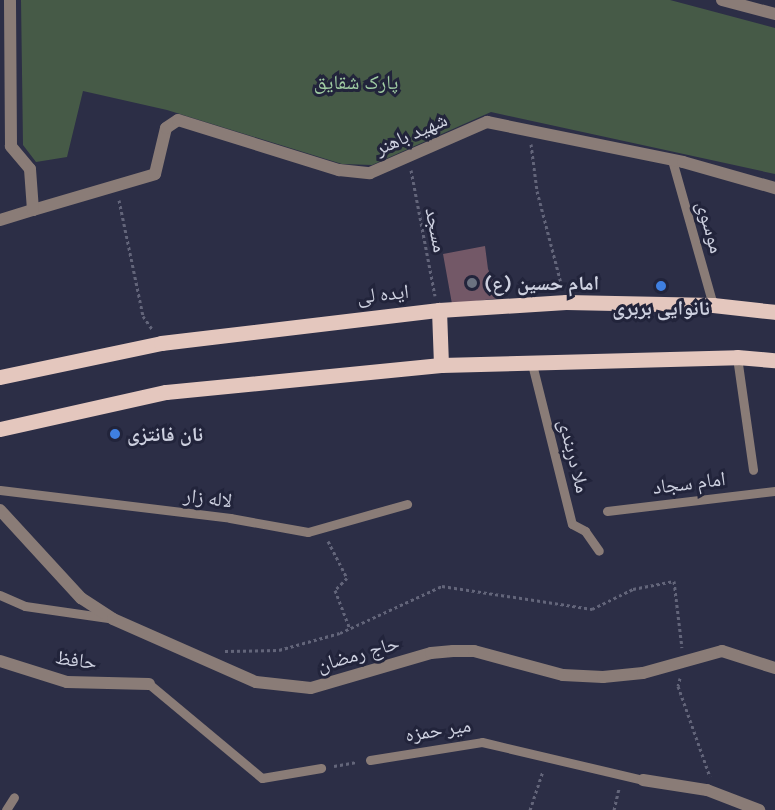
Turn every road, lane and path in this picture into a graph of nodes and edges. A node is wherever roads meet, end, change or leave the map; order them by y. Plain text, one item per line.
1 (10, 0) edge
2 (722, 0) edge
3 (775, 14) edge
4 (529, 131) junction
5 (409, 156) junction
6 (672, 160) junction
7 (116, 185) junction
8 (775, 188) edge
9 (33, 210) junction
10 (0, 220) edge
11 (566, 302) junction
12 (713, 305) junction
13 (439, 310) junction
14 (775, 312) edge
15 (161, 343) junction
16 (737, 357) junction
17 (531, 360) junction
18 (775, 360) edge
19 (441, 365) junction
20 (0, 377) edge
21 (0, 429) edge
22 (753, 470) dead end
23 (0, 490) edge
24 (775, 491) edge
25 (406, 504) dead end
26 (0, 510) edge
27 (607, 511) dead end
28 (322, 528) junction
29 (599, 551) dead end
30 (0, 595) edge
31 (114, 619) junction
32 (351, 629) junction
33 (195, 652) junction
34 (0, 661) edge
35 (684, 663) junction
36 (775, 668) edge
37 (149, 684) joint
38 (548, 758) junction
39 (370, 760) joint
40 (321, 768) joint
41 (622, 775) junction
42 (643, 780) joint
43 (715, 793) junction
44 (14, 797) dead end
45 (6, 810) edge
46 (530, 810) edge
47 (614, 810) edge
48 (759, 810) edge

1 - 9 street
2 - 3 street
4 - 5 street, شهید باهنر
4 - 6 street, شهید باهنر
4 - 11 path
5 - 7 street, شهید باهنر
5 - 13 path, مسجد
6 - 8 street, شهید باهنر
6 - 12 lane, موسوی
7 - 9 street, شهید باهنر
7 - 15 path
9 - 10 street, شهید باهنر
11 - 12 main road, ایده لى
11 - 13 main road, ایده لى
12 - 14 main road, ایده لى
13 - 15 main road, ایده لى
13 - 19 main road
15 - 20 main road, ایده لى
16 - 17 main road
16 - 18 main road
16 - 22 lane
17 - 19 main road
17 - 29 lane, ملا دربندی
19 - 21 main road
23 - 28 lane, لاله زار
24 - 27 lane, امام سجاد
25 - 28 lane, لاله زار
26 - 31 street, حاج رمضان
28 - 32 path
30 - 31 lane
31 - 33 street, حاج رمضان
32 - 33 path
32 - 35 path
33 - 35 street, حاج رمضان
34 - 37 street, حافظ
35 - 36 street, حاج رمضان
35 - 43 path
37 - 40 lane
38 - 39 lane, میر حمزه
38 - 41 lane, میر حمزه
38 - 46 path
39 - 40 path
41 - 42 lane, میر حمزه
41 - 47 path
42 - 43 street, میر حمزه
43 - 48 street, میر حمزه
44 - 45 lane

